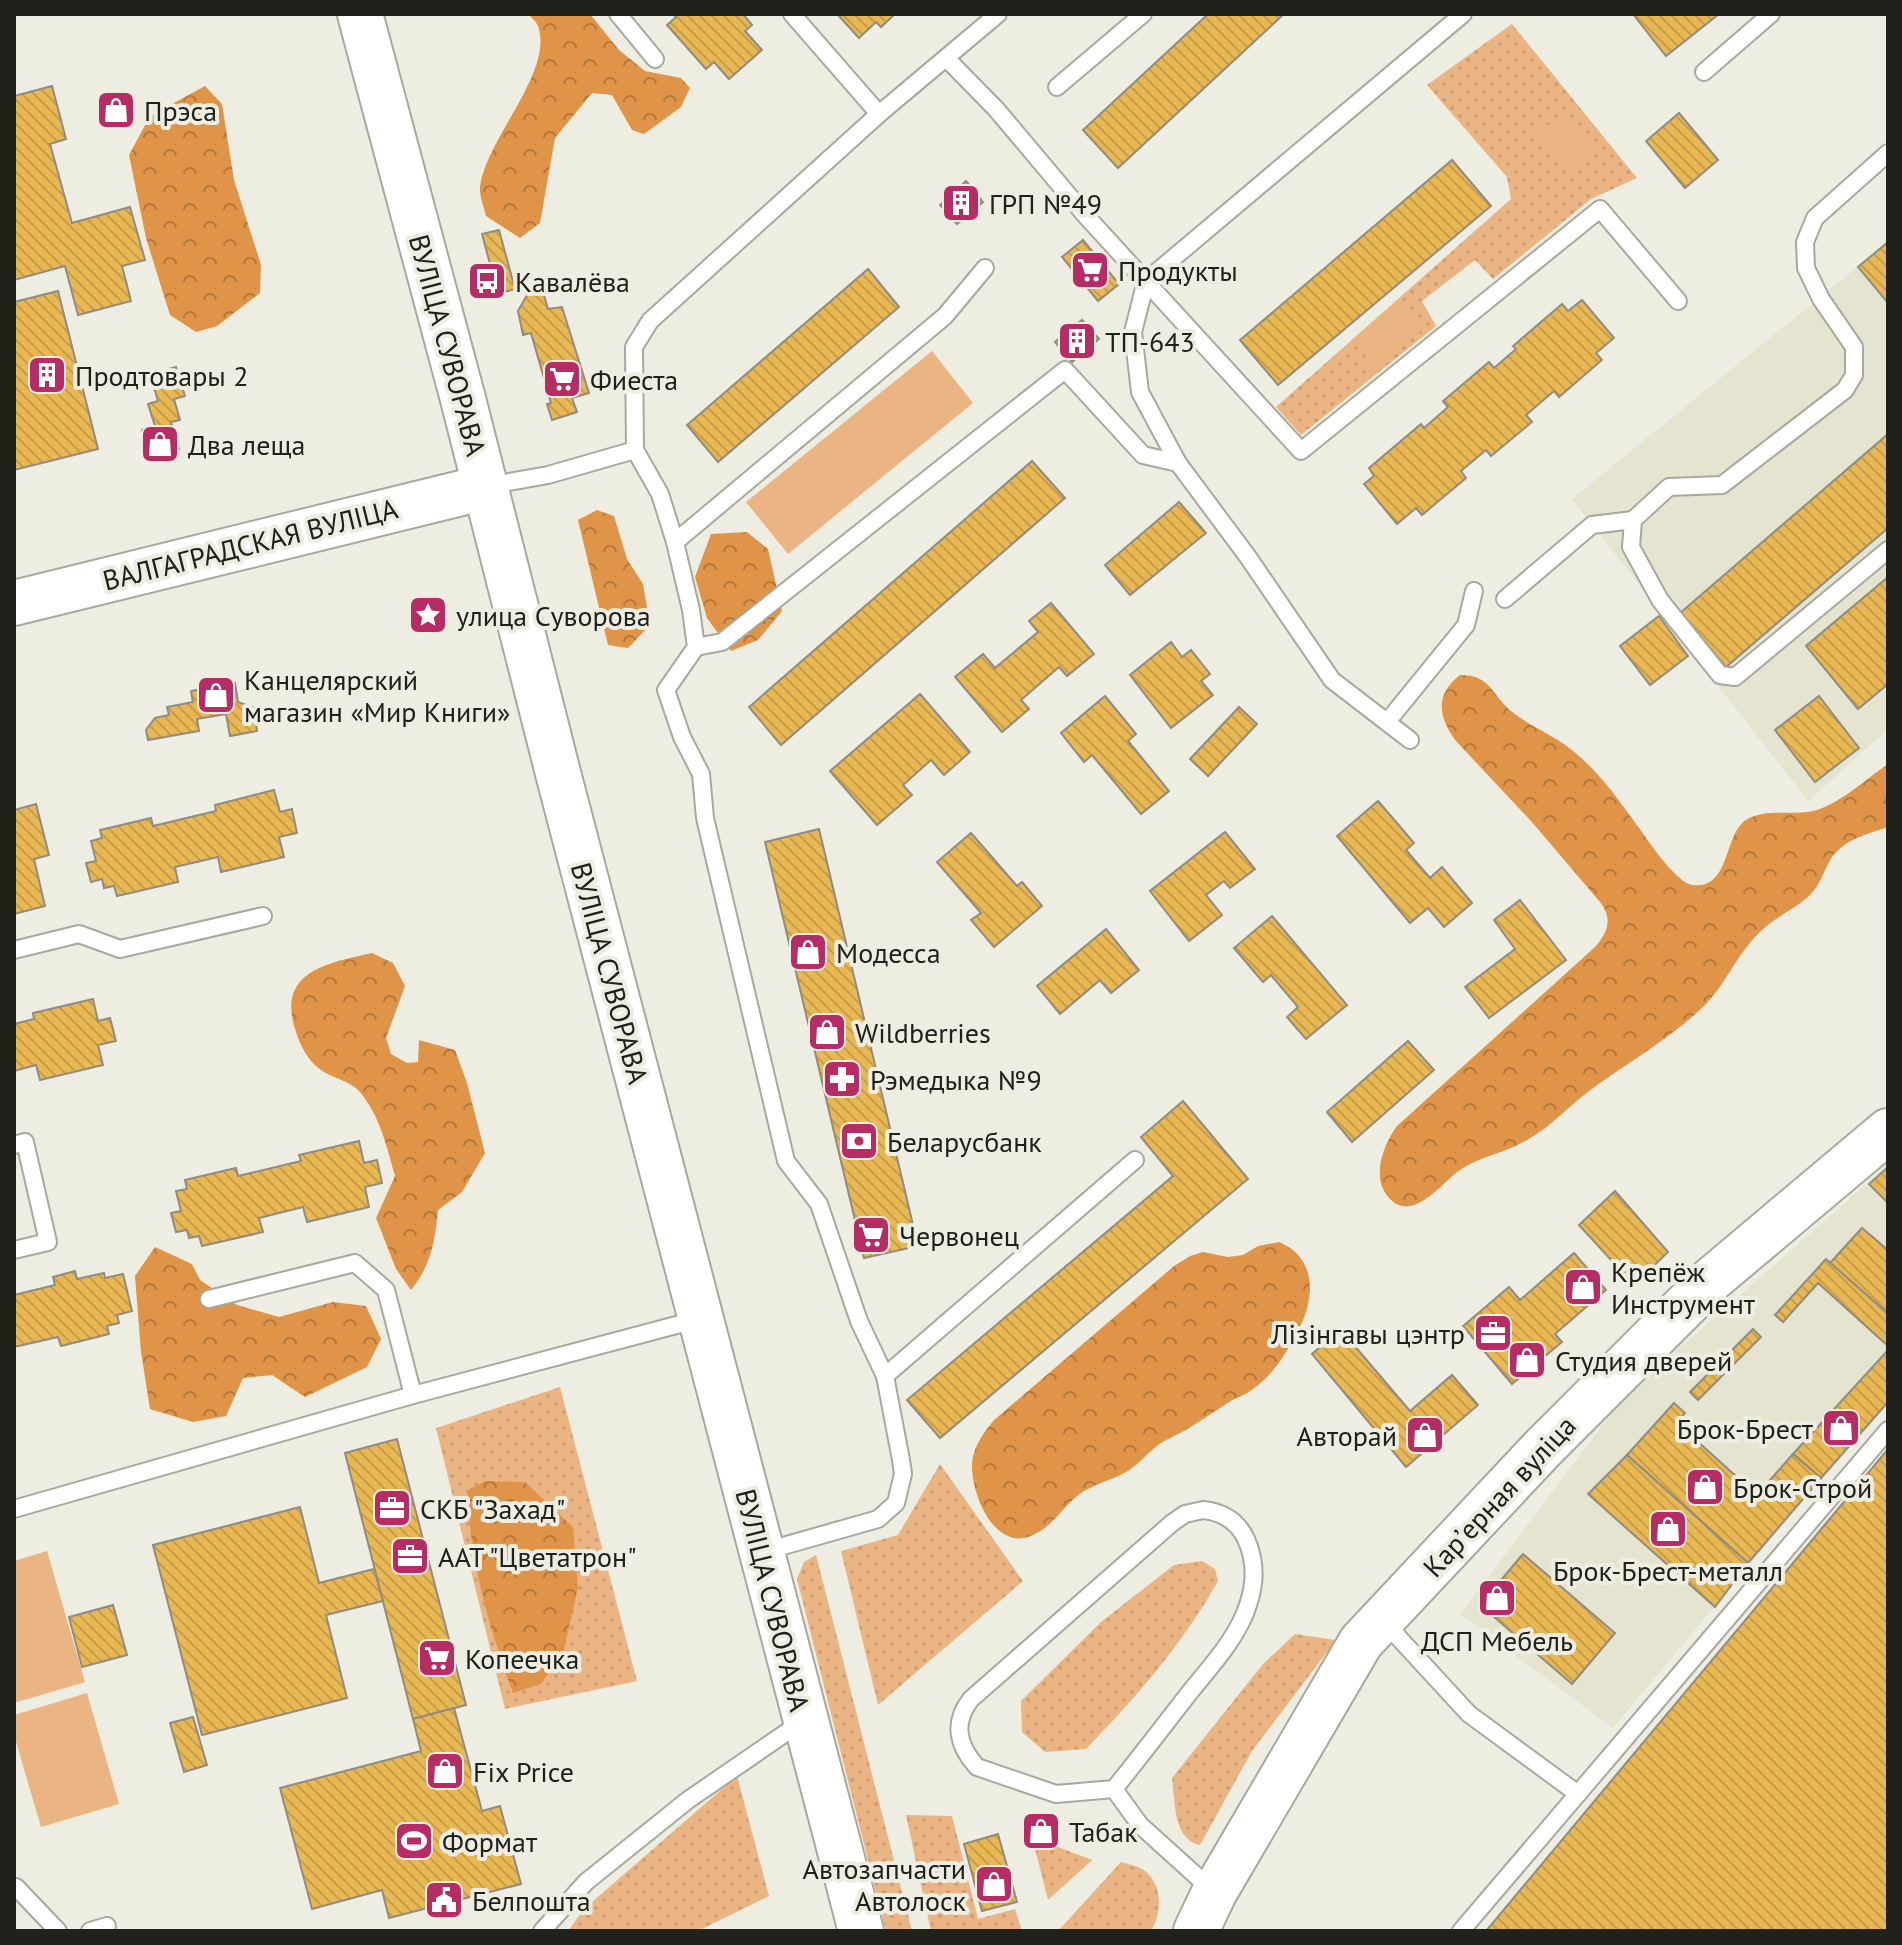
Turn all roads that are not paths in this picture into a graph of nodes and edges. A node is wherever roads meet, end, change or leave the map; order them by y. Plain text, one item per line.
1 (360, 14) edge
2 (618, 14) edge
3 (792, 14) edge
4 (998, 14) edge
5 (1143, 14) edge
6 (1463, 14) edge
7 (1771, 14) edge
8 (946, 58) junction
9 (655, 59) dead end
10 (1704, 72) dead end
11 (1057, 87) dead end
12 (879, 114) junction
13 (1888, 153) edge
14 (985, 268) dead end
15 (1146, 281) junction
16 (1678, 301) dead end
17 (635, 450) junction
18 (1178, 463) junction
19 (486, 487) junction
20 (1633, 520) junction
21 (675, 542) junction
22 (1888, 550) edge
23 (1474, 591) dead end
24 (1505, 599) dead end
25 (14, 603) edge
26 (696, 647) junction
27 (1387, 722) junction
28 (1410, 740) dead end
29 (263, 916) dead end
30 (14, 950) edge
31 (1888, 1131) edge
32 (14, 1145) edge
33 (1135, 1160) dead end
34 (14, 1250) edge
35 (209, 1299) dead end
36 (700, 1319) junction
37 (885, 1376) junction
38 (413, 1395) junction
39 (1888, 1430) edge
40 (14, 1509) edge
41 (762, 1552) junction
42 (1384, 1618) junction
43 (804, 1720) junction
44 (1114, 1789) junction
45 (1578, 1794) junction
46 (15, 1884) edge
47 (1205, 1912) edge
48 (107, 1926) dead end
49 (860, 1926) edge
50 (58, 1931) edge
51 (90, 1931) edge
52 (542, 1931) edge
53 (1461, 1931) edge

1 - 19 main road, ВУЛІЦА СУВОРАВА
2 - 9 lane
3 - 12 lane
4 - 8 lane
5 - 11 lane
6 - 15 lane
7 - 10 lane
8 - 12 lane
8 - 15 lane
12 - 17 lane
13 - 20 lane
14 - 21 lane
15 - 16 lane
15 - 18 lane
17 - 19 lane
17 - 21 lane
18 - 26 lane
18 - 27 lane
19 - 25 main road, ВАЛГАГРАДСКАЯ ВУЛІЦА
19 - 36 main road, ВУЛІЦА СУВОРАВА
20 - 22 lane
20 - 24 lane
21 - 26 lane
23 - 27 lane
26 - 37 lane
27 - 28 lane
29 - 30 lane
31 - 42 main road, Карʼерная вуліца
32 - 34 lane
33 - 37 lane
35 - 38 lane
36 - 38 lane
36 - 41 main road, ВУЛІЦА СУВОРАВА
37 - 41 lane
38 - 40 lane
39 - 45 lane
41 - 43 main road, ВУЛІЦА СУВОРАВА
42 - 45 lane
42 - 47 main road, Карʼерная вуліца
43 - 49 main road, ВУЛІЦА СУВОРАВА
43 - 52 lane
44 - 44 lane
44 - 47 lane
45 - 53 lane
46 - 50 lane
48 - 51 lane

